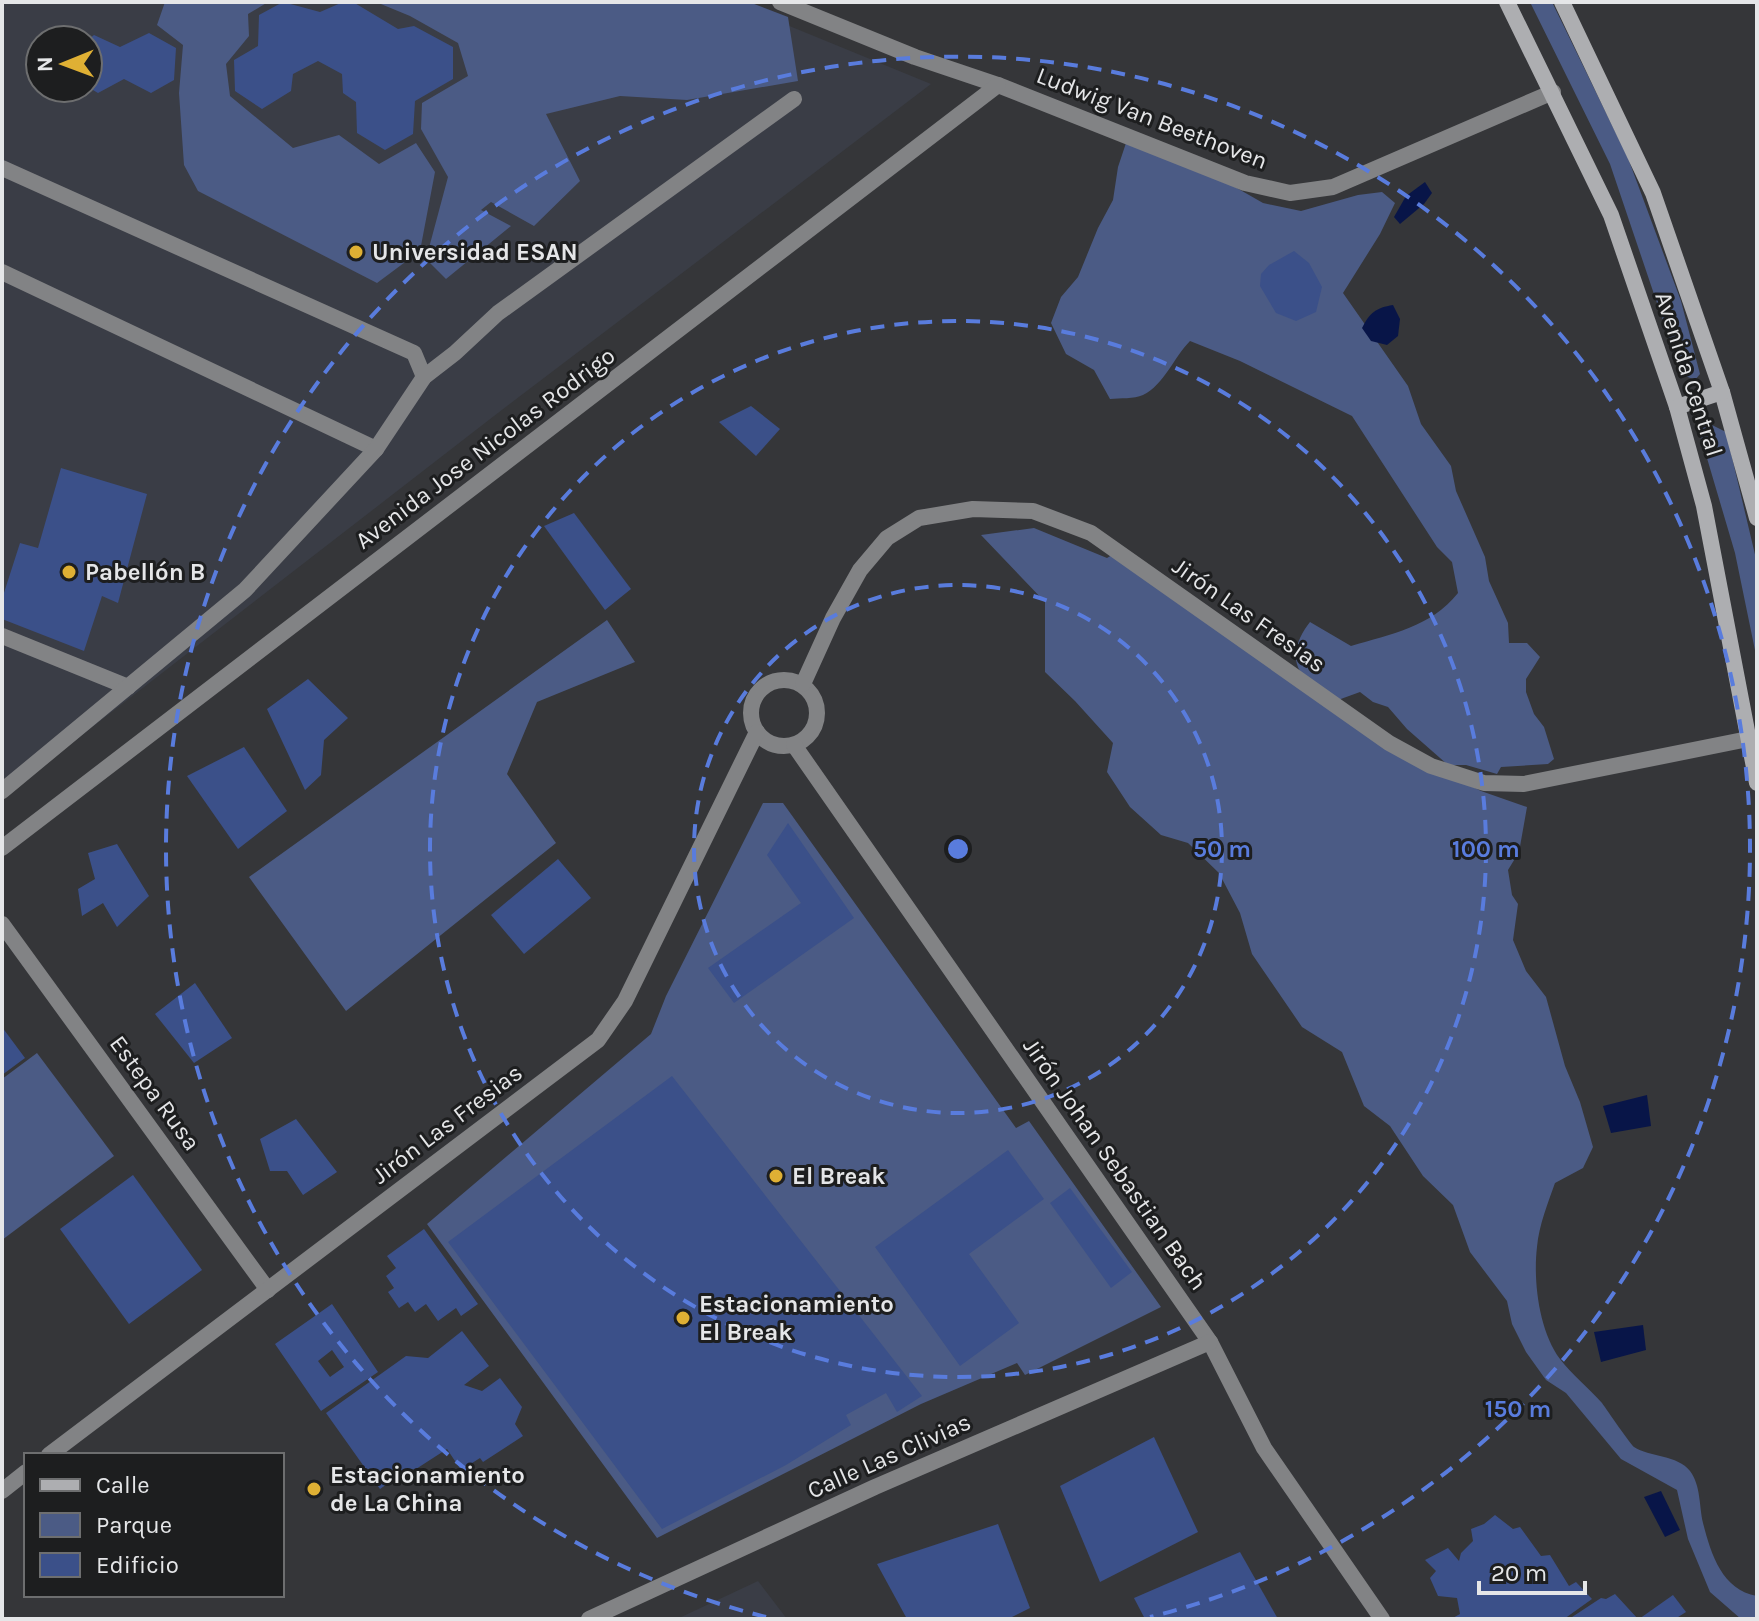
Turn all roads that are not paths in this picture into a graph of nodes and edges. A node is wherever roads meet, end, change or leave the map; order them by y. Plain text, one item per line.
1 (780, 2) edge
2 (1507, 2) edge
3 (1562, 2) edge
4 (998, 85) junction
5 (1553, 92) junction
6 (794, 99) dead end
7 (2, 168) edge
8 (2, 272) edge
9 (424, 377) junction
10 (1722, 392) junction
11 (1677, 407) junction
12 (376, 449) junction
13 (1754, 493) edge
14 (1757, 518) edge
15 (2, 636) edge
16 (803, 684) junction
17 (128, 687) junction
18 (757, 732) junction
19 (1748, 739) junction
20 (794, 745) junction
21 (1757, 783) edge
22 (2, 791) edge
23 (2, 848) edge
24 (2, 924) edge
25 (268, 1290) junction
26 (1210, 1342) junction
27 (52, 1453) edge
28 (24, 1474) edge
29 (2, 1491) edge
30 (589, 1619) edge
31 (1382, 1619) edge

1 - 4 street, Ludwig Van Beethoven
2 - 5 street, Avenida Central
3 - 10 street, Avenida Central
4 - 5 street, Ludwig Van Beethoven
4 - 23 street, Avenida Jose Nicolas Rodrigo
5 - 11 street, Avenida Central
6 - 9 street
7 - 9 street
8 - 12 street
9 - 12 street
10 - 11 street
10 - 13 street, Avenida Central
11 - 19 street, Avenida Central
12 - 17 street
13 - 14 street, Avenida Central
15 - 17 street
16 - 18 street
16 - 19 street, Jirón Las Fresias
16 - 20 street
17 - 22 street
18 - 20 street
18 - 25 street, Jirón Las Fresias
19 - 21 street, Avenida Central
20 - 26 street, Jirón Johan Sebastian Bach
24 - 25 street, Estepa Rusa
25 - 27 street, Jirón Las Fresias
26 - 30 street, Calle Las Clivias
26 - 31 street, Jirón Johan Sebastian Bach
28 - 29 street

